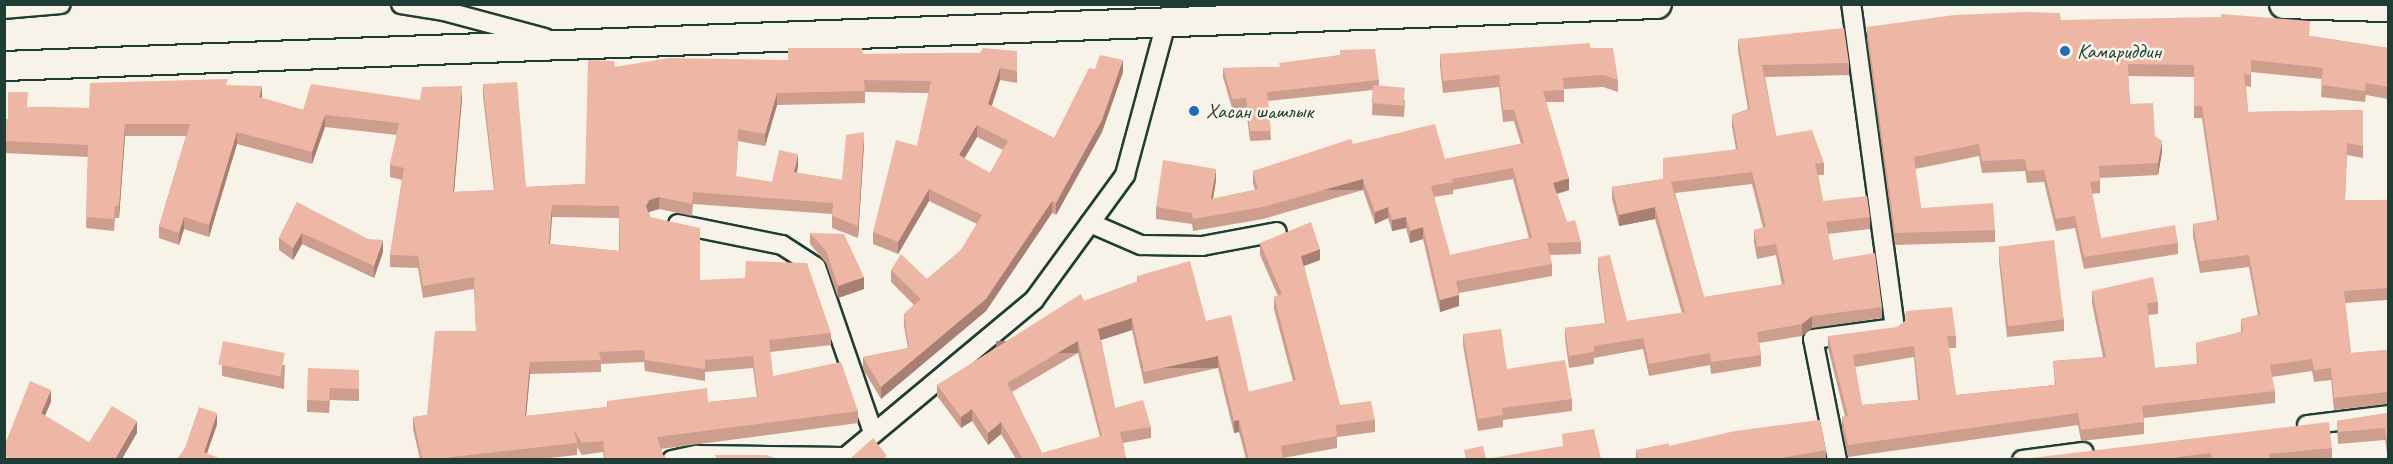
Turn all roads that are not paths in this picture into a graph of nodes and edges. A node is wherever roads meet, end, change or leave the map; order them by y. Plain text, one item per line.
1 (61, 4) edge
2 (401, 4) edge
3 (1657, 4) edge
4 (1851, 4) edge
5 (2284, 4) edge
6 (2388, 7) edge
7 (4, 9) edge
8 (1166, 23) junction
9 (564, 43) junction
10 (4, 66) edge
11 (657, 220) edge
12 (1090, 223) junction
13 (1277, 232) dead end
14 (2388, 415) edge
15 (2294, 427) edge
16 (873, 433) junction
17 (2104, 450) edge
18 (842, 458) edge
19 (672, 459) edge
20 (1837, 459) edge
21 (2022, 459) edge

1 - 7 street
2 - 9 street
3 - 8 main road
4 - 20 street
5 - 6 main road
8 - 9 main road
8 - 12 street
9 - 10 main road
11 - 16 street
12 - 13 street
12 - 16 street
14 - 15 street
16 - 18 street
17 - 21 street
18 - 19 street

